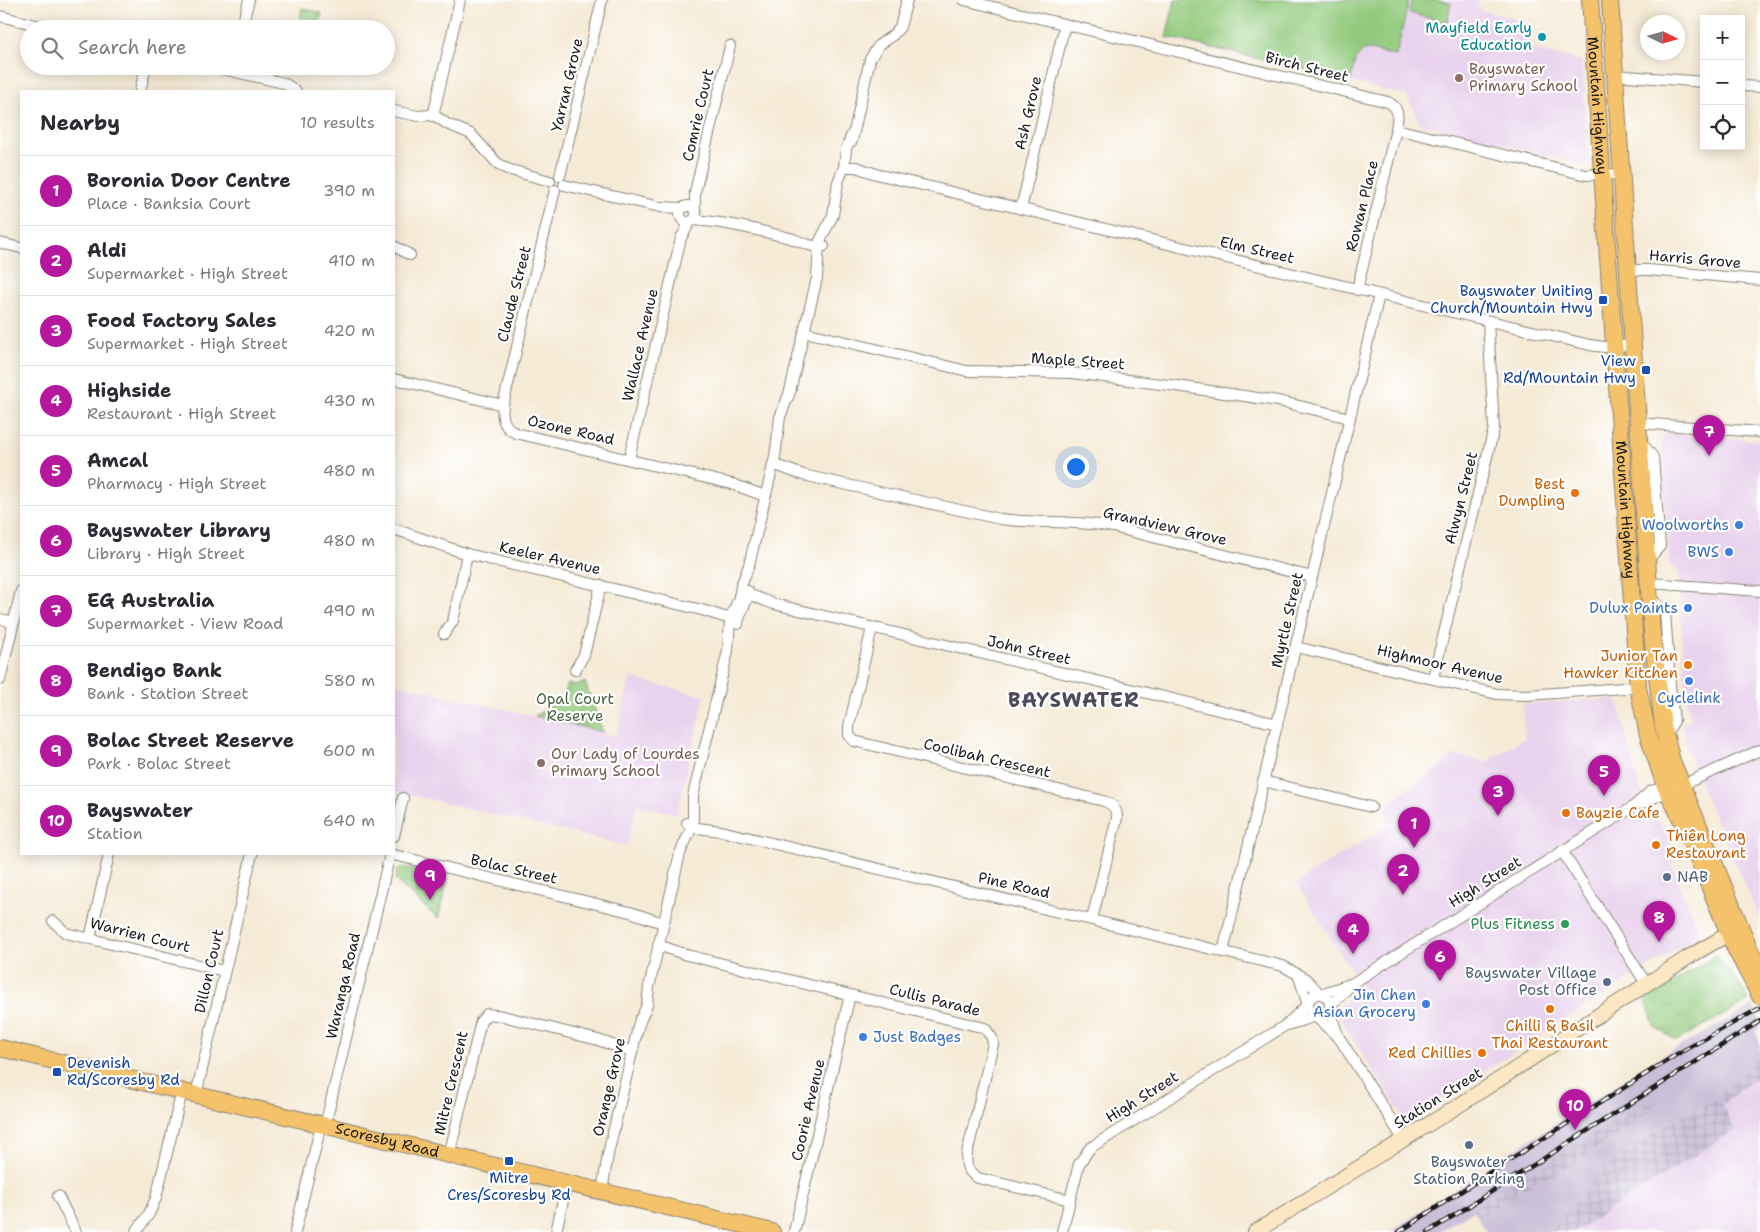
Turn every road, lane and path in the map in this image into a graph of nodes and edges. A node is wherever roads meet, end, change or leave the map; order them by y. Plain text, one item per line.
1 (249, 0) edge
2 (460, 0) edge
3 (602, 0) edge
4 (908, 0) edge
5 (964, 0) edge
6 (1590, 0) edge
7 (1610, 0) edge
8 (0, 16) edge
9 (243, 20) edge
10 (20, 21) edge
11 (1065, 24) junction
12 (730, 46) dead end
13 (144, 75) edge
14 (252, 75) edge
15 (1615, 75) junction
16 (1700, 82) edge
17 (1745, 86) edge
18 (1760, 87) edge
19 (140, 90) edge
20 (294, 90) edge
21 (395, 111) edge
22 (433, 116) junction
23 (1396, 129) junction
24 (848, 168) junction
25 (1621, 174) junction
26 (1601, 175) junction
27 (562, 180) junction
28 (553, 186) junction
29 (1021, 209) junction
30 (688, 214) junction
31 (0, 243) edge
32 (821, 245) junction
33 (395, 246) edge
34 (20, 248) edge
35 (410, 254) dead end
36 (1627, 270) junction
37 (1760, 280) edge
38 (1357, 290) junction
39 (1379, 295) junction
40 (1488, 321) junction
41 (805, 332) junction
42 (1632, 345) junction
43 (1613, 346) junction
44 (395, 379) edge
45 (503, 405) junction
46 (1350, 418) junction
47 (1638, 423) junction
48 (1760, 432) edge
49 (629, 459) junction
50 (773, 464) junction
51 (766, 492) junction
52 (395, 529) edge
53 (467, 554) junction
54 (1312, 577) junction
55 (601, 586) junction
56 (1649, 591) junction
57 (1760, 591) edge
58 (745, 597) junction
59 (20, 599) edge
60 (733, 617) junction
61 (0, 619) edge
62 (872, 628) junction
63 (16, 629) edge
64 (444, 634) dead end
65 (1296, 647) junction
66 (575, 670) dead end
67 (1433, 678) junction
68 (0, 680) edge
69 (1638, 687) junction
70 (1277, 724) junction
71 (1760, 750) edge
72 (1263, 781) junction
73 (1671, 788) junction
74 (403, 798) dead end
75 (1371, 807) dead end
76 (691, 824) junction
77 (395, 832) edge
78 (1562, 850) junction
79 (110, 855) edge
80 (252, 855) edge
81 (390, 855) edge
82 (394, 855) edge
83 (1092, 919) junction
84 (664, 920) junction
85 (53, 921) dead end
86 (1734, 931) junction
87 (90, 938) junction
88 (656, 952) junction
89 (1223, 952) junction
90 (1756, 957) edge
91 (224, 971) junction
92 (1298, 974) junction
93 (1760, 974) edge
94 (1353, 983) junction
95 (1647, 985) junction
96 (1321, 994) junction
97 (1759, 994) edge
98 (850, 995) junction
99 (1307, 1004) junction
100 (1330, 1008) junction
101 (1315, 1016) junction
102 (1286, 1025) junction
103 (1340, 1039) junction
104 (0, 1048) edge
105 (633, 1049) junction
106 (189, 1093) junction
107 (323, 1125) junction
108 (1403, 1140) junction
109 (449, 1156) junction
110 (567, 1183) junction
111 (599, 1191) junction
112 (58, 1196) dead end
113 (1070, 1200) junction
114 (724, 1226) edge
115 (76, 1232) edge
116 (136, 1232) edge
117 (295, 1232) edge
118 (556, 1232) edge
119 (772, 1232) edge
120 (794, 1232) edge
121 (1062, 1232) edge
122 (1255, 1232) edge

1 - 9 street
2 - 22 street
3 - 27 street, Yarran Grove
4 - 24 street, Orange Grove
5 - 11 street, Birch Street
6 - 26 main road, Mountain Highway
7 - 15 main road, Mountain Highway
8 - 10 street
11 - 23 street, Birch Street
11 - 29 street, Ash Grove
12 - 30 street, Comrie Court
13 - 19 street
14 - 20 street
15 - 16 street
15 - 25 main road, Mountain Highway
17 - 18 street
21 - 22 street
22 - 28 street
23 - 26 street
23 - 38 street, Rowan Place
24 - 29 street, Elm Street
24 - 32 street, Orange Grove
25 - 26 street
25 - 36 main road, Mountain Highway
26 - 43 main road, Mountain Highway
27 - 28 street
27 - 30 street
28 - 45 street, Claude Street
29 - 38 street, Elm Street
30 - 32 street
30 - 49 street, Wallace Avenue
31 - 34 street
32 - 41 street, Orange Grove
33 - 35 street
36 - 37 street, Harris Grove
36 - 42 main road, Mountain Highway
38 - 39 street, Elm Street
39 - 40 street, Elm Street
39 - 46 street, Myrtle Street
40 - 43 street, Elm Street
40 - 67 street, Alwyn Street
41 - 46 street, Maple Street
41 - 50 street, Orange Grove
42 - 43 street, Elm Street
42 - 47 main road, Mountain Highway
43 - 69 main road, Mountain Highway
44 - 45 street
45 - 49 street, Ozone Road
46 - 54 street, Myrtle Street
47 - 48 street
47 - 56 main road, Mountain Highway
49 - 51 street, Ozone Road
50 - 51 street, Orange Grove
50 - 54 street, Grandview Grove
51 - 58 street, Orange Grove
52 - 53 street, Keeler Avenue
53 - 55 street, Keeler Avenue
53 - 64 street
54 - 65 street, Myrtle Street
55 - 60 street, Keeler Avenue
55 - 66 street
56 - 57 street
56 - 73 main road, Mountain Highway
58 - 60 street, Orange Grove
58 - 62 street, John Street
59 - 63 street
60 - 76 street, Orange Grove
61 - 63 street
62 - 70 street, John Street
62 - 83 street, Coolibah Crescent
63 - 68 street
65 - 67 street, Highmoor Avenue
65 - 70 street, Myrtle Street
67 - 69 street, Highmoor Avenue
69 - 73 main road, Mountain Highway
70 - 72 street, Myrtle Street
71 - 73 street, High Street
72 - 75 street
72 - 89 street, Myrtle Street
73 - 78 street, High Street
73 - 86 main road, Mountain Highway
74 - 77 street
76 - 83 street, Pine Road
76 - 84 street, Orange Grove
78 - 94 street, High Street
78 - 95 street
79 - 87 street
80 - 91 street, Dillon Court
81 - 107 street, Waranga Road
82 - 84 street, Bolac Street
83 - 89 street, Pine Road
84 - 88 street, Orange Grove
85 - 87 street, Warrien Court
86 - 90 main road, Mountain Highway
86 - 95 main road, Station Street
86 - 97 main road, Mountain Highway
87 - 91 street, Warrien Court
88 - 98 street, Cullis Parade
88 - 105 street, Orange Grove
89 - 92 street, Pine Road
90 - 93 main road, Mountain Highway
91 - 106 street, Dillon Court
92 - 96 street, Pine Road
92 - 99 street
94 - 96 street, High Street
94 - 100 street, High Street
95 - 108 main road, Station Street
96 - 99 street
96 - 100 street
98 - 113 street, Cullis Parade
98 - 120 street, Coorie Avenue
99 - 101 street
99 - 102 street, High Street
100 - 101 street
100 - 103 street
101 - 102 street, High Street
101 - 103 street
102 - 113 street, High Street
103 - 108 street
104 - 106 main road, Scoresby Road
105 - 109 street, Mitre Crescent
105 - 111 street, Orange Grove
106 - 107 main road, Scoresby Road
106 - 116 street, Dillon Court
107 - 109 main road, Scoresby Road
107 - 117 street, Waranga Road
108 - 122 main road, Station Street
109 - 110 main road, Scoresby Road
110 - 111 main road, Scoresby Road
110 - 118 street
111 - 114 main road, Scoresby Road
112 - 115 street
113 - 121 street, High Street
114 - 119 main road, Scoresby Road

